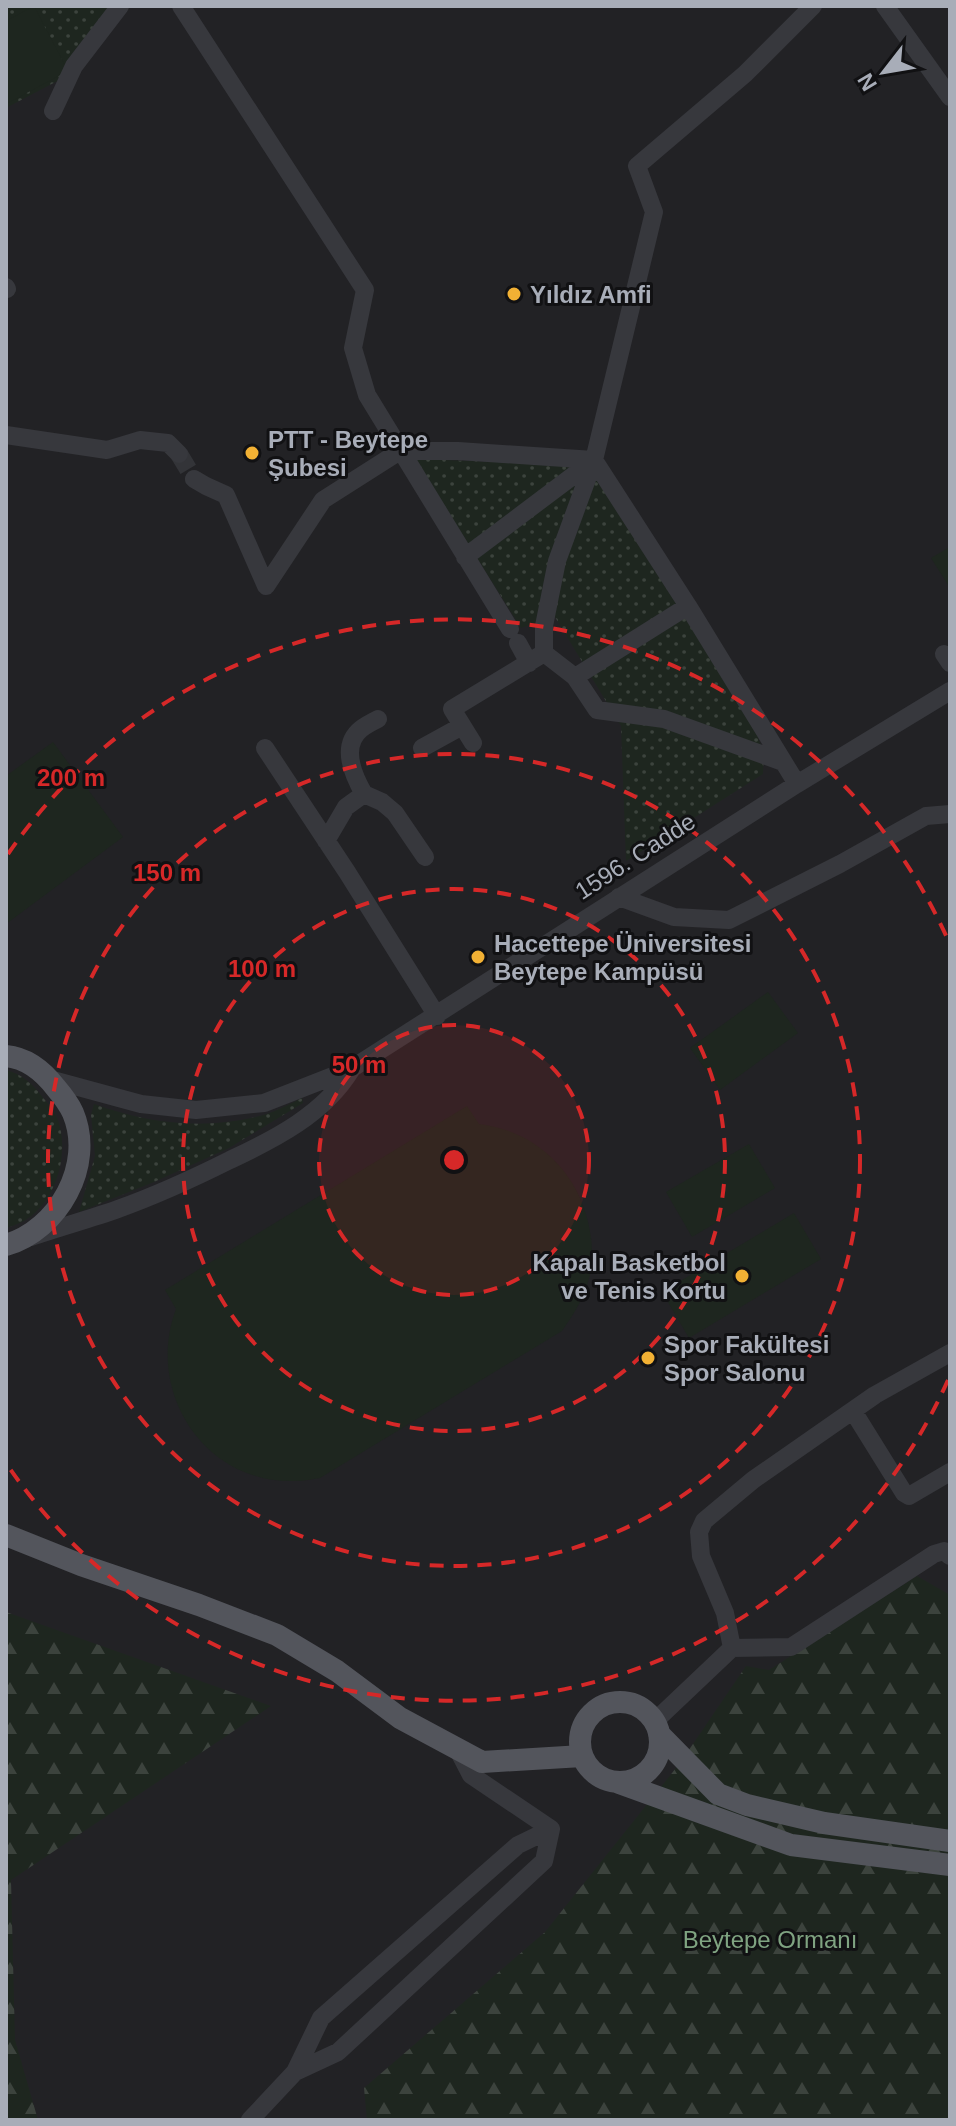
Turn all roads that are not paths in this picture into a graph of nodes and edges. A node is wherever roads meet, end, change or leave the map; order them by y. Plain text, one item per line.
1 (120, 6) edge
2 (181, 6) edge
3 (813, 6) edge
4 (885, 6) edge
5 (950, 97) edge
6 (53, 111) dead end
7 (6, 435) edge
8 (400, 451) junction
9 (179, 454) tunnel mouth
10 (594, 460) junction
11 (194, 479) tunnel mouth
12 (465, 557) junction
13 (688, 606) junction
14 (537, 658) junction
15 (575, 677) junction
16 (950, 691) edge
17 (378, 719) dead end
18 (462, 726) junction
19 (473, 743) dead end
20 (265, 748) dead end
21 (422, 748) dead end
22 (783, 762) junction
23 (797, 784) junction
24 (364, 794) junction
25 (950, 814) edge
26 (326, 841) junction
27 (425, 857) dead end
28 (619, 897) junction
29 (437, 1016) junction
30 (11, 1052) edge
31 (351, 1069) junction
32 (49, 1079) junction
33 (14, 1243) edge
34 (950, 1353) edge
35 (853, 1411) junction
36 (950, 1472) edge
37 (6, 1535) edge
38 (950, 1556) edge
39 (732, 1648) junction
40 (657, 1728) junction
41 (457, 1748) junction
42 (582, 1756) junction
43 (619, 1783) junction
44 (551, 1829) junction
45 (950, 1841) edge
46 (950, 1865) edge
47 (295, 2072) junction
48 (250, 2120) edge

1 - 6 street
2 - 8 street
3 - 10 street
4 - 5 street
7 - 9 street
8 - 10 street
8 - 11 street
8 - 12 street
10 - 12 street
10 - 13 street
10 - 14 street
12 - 14 street
13 - 15 street
13 - 22 street
14 - 15 street
14 - 18 street
15 - 22 street
16 - 23 street, 1596. Cadde
17 - 24 street
18 - 19 street
18 - 21 street
20 - 26 street
22 - 23 street
23 - 28 street, 1596. Cadde
24 - 26 street
24 - 27 street
25 - 28 street
26 - 29 street
28 - 29 street, 1596. Cadde
29 - 31 street, 1596. Cadde
30 - 32 main road, 1596. Cadde
31 - 32 street, 1596. Cadde
31 - 33 street, 1596. Cadde
32 - 33 main road, 1596. Cadde
34 - 35 street
35 - 36 street
35 - 39 street
37 - 41 main road
38 - 39 street
39 - 40 street
40 - 42 main road
40 - 43 main road
40 - 45 main road
41 - 42 main road
41 - 44 street
42 - 43 main road
43 - 46 main road
44 - 47 street
44 - 47 street
47 - 48 street

